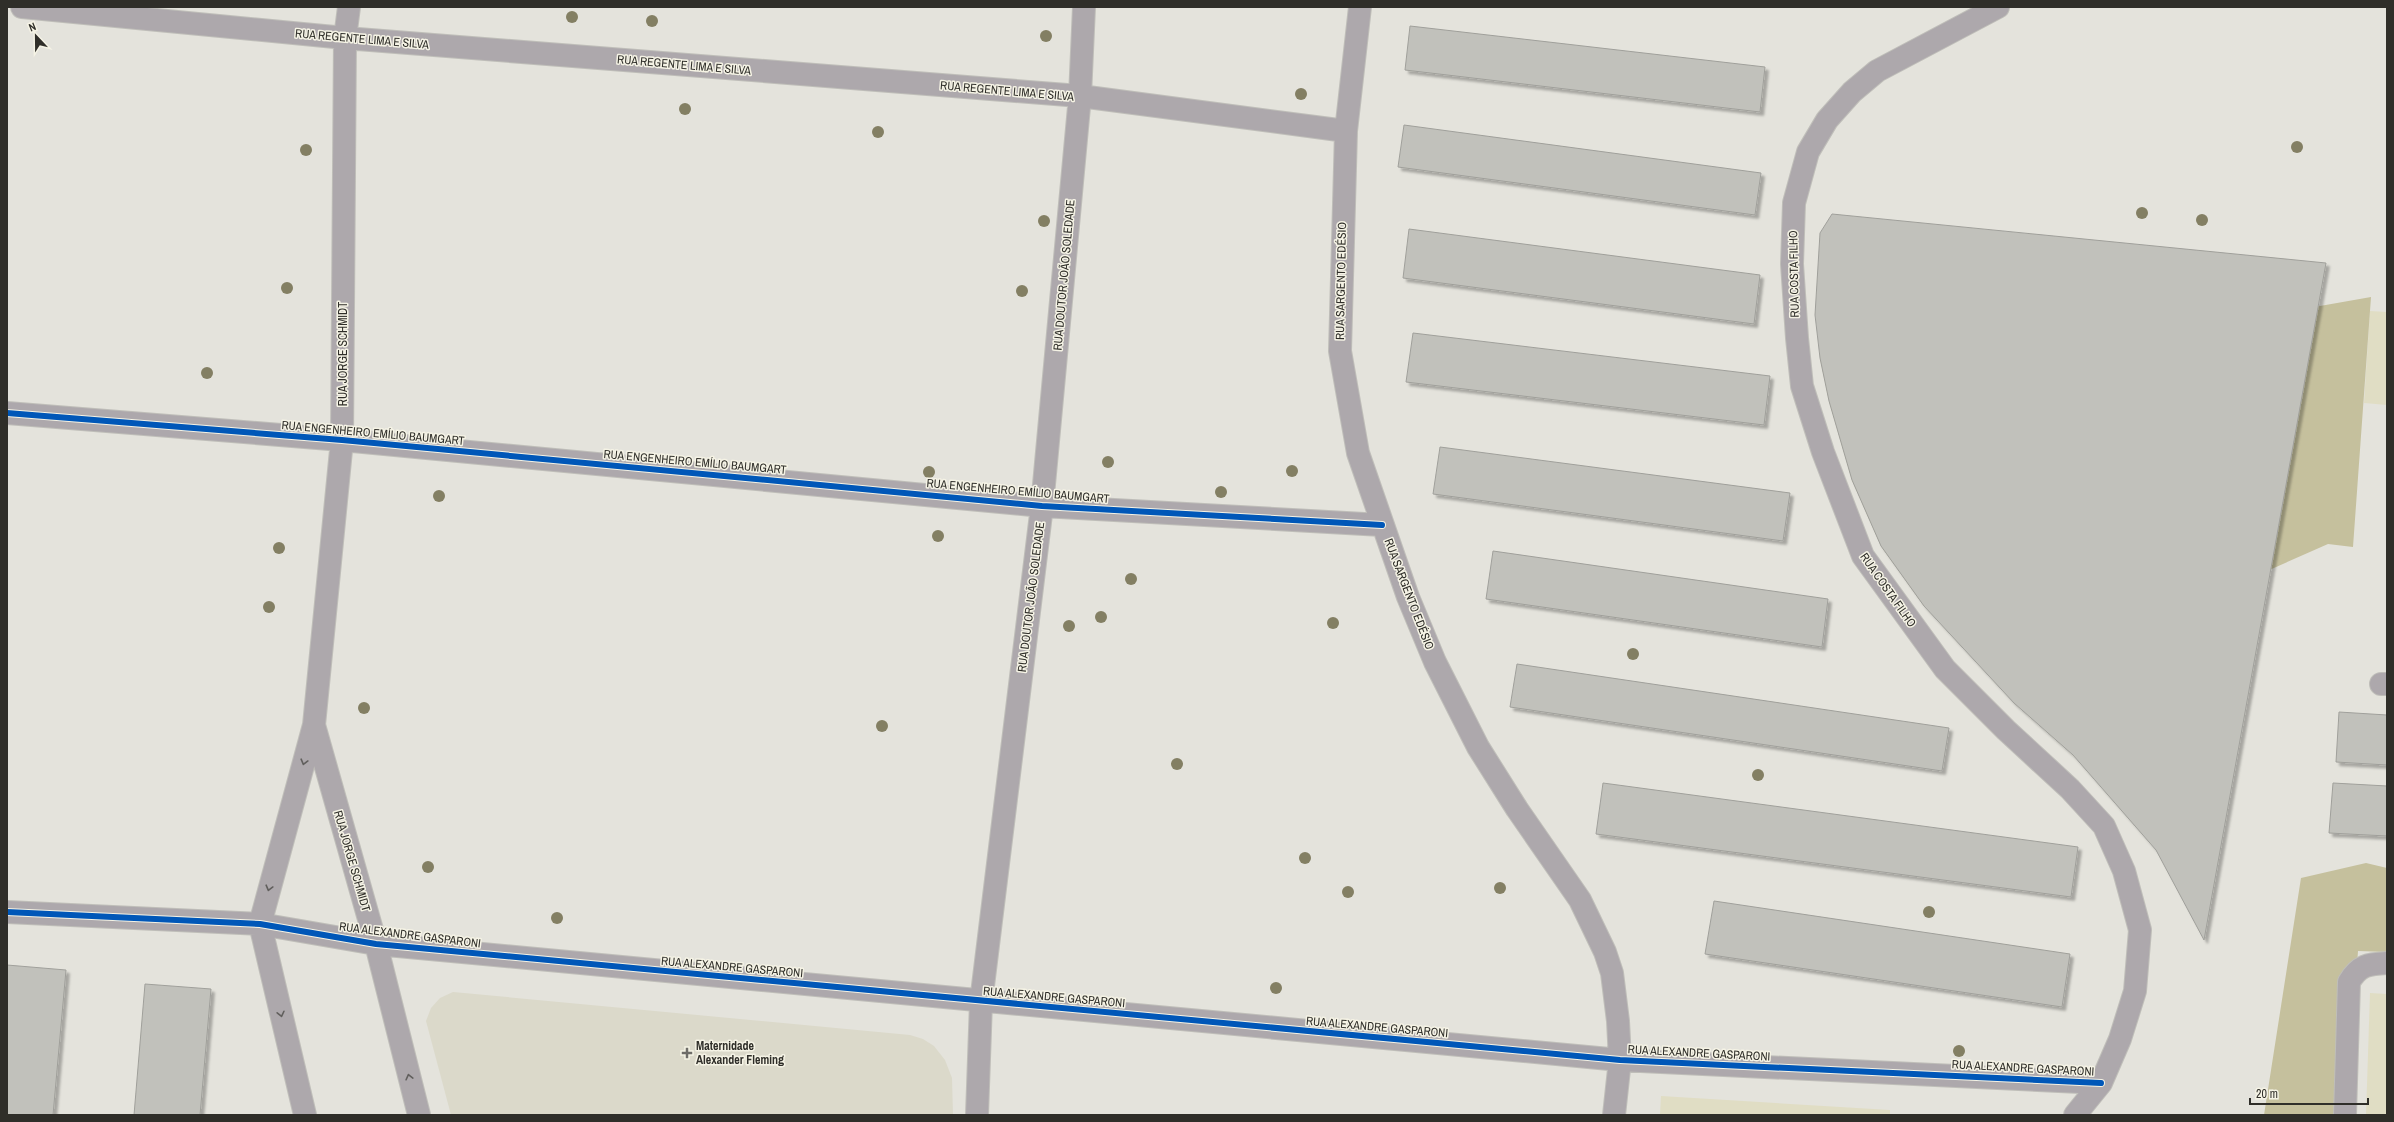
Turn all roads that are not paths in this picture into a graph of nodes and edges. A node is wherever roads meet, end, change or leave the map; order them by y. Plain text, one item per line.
1 (22, 7) edge
2 (349, 7) edge
3 (1084, 7) edge
4 (1360, 7) edge
5 (1998, 7) edge
6 (345, 38) junction
7 (1080, 96) junction
8 (1346, 131) junction
9 (7, 413) edge
10 (342, 440) junction
11 (1042, 506) junction
12 (1382, 525) junction
13 (314, 725) junction
14 (7, 912) edge
15 (260, 924) junction
16 (376, 944) junction
17 (2387, 963) edge
18 (981, 1002) junction
19 (1620, 1060) junction
20 (2102, 1083) junction
21 (305, 1115) edge
22 (419, 1115) edge
23 (977, 1115) edge
24 (1614, 1115) edge
25 (2075, 1115) edge
26 (2345, 1115) edge

1 - 6 street, RUA REGENTE LIMA E SILVA
2 - 6 street, RUA JORGE SCHMIDT
3 - 7 street, RUA DOUTOR JOÃO SOLEDADE
4 - 8 street, RUA SARGENTO EDÉSIO
5 - 20 street, RUA COSTA FILHO
6 - 7 street, RUA REGENTE LIMA E SILVA
6 - 10 street, RUA JORGE SCHMIDT
7 - 8 street, RUA REGENTE LIMA E SILVA
7 - 11 street, RUA DOUTOR JOÃO SOLEDADE
8 - 12 street, RUA SARGENTO EDÉSIO
9 - 10 street, RUA ENGENHEIRO EMÍLIO BAUMGART
10 - 11 street, RUA ENGENHEIRO EMÍLIO BAUMGART
10 - 13 street, RUA JORGE SCHMIDT
11 - 12 street, RUA ENGENHEIRO EMÍLIO BAUMGART
11 - 18 street, RUA DOUTOR JOÃO SOLEDADE
12 - 19 street, RUA SARGENTO EDÉSIO
13 -> 15 street, RUA JORGE SCHMIDT
13 - 16 street, RUA JORGE SCHMIDT
14 - 15 street, RUA ALEXANDRE GASPARONI
15 - 16 street, RUA ALEXANDRE GASPARONI
15 -> 21 street, RUA JORGE SCHMIDT
16 - 18 street, RUA ALEXANDRE GASPARONI
22 -> 16 street, RUA JORGE SCHMIDT
17 - 26 street
18 - 19 street, RUA ALEXANDRE GASPARONI
18 - 23 street, RUA DOUTOR JOÃO SOLEDADE
19 - 20 street, RUA ALEXANDRE GASPARONI
19 - 24 street, RUA SARGENTO EDÉSIO
20 - 25 street, RUA COSTA FILHO

